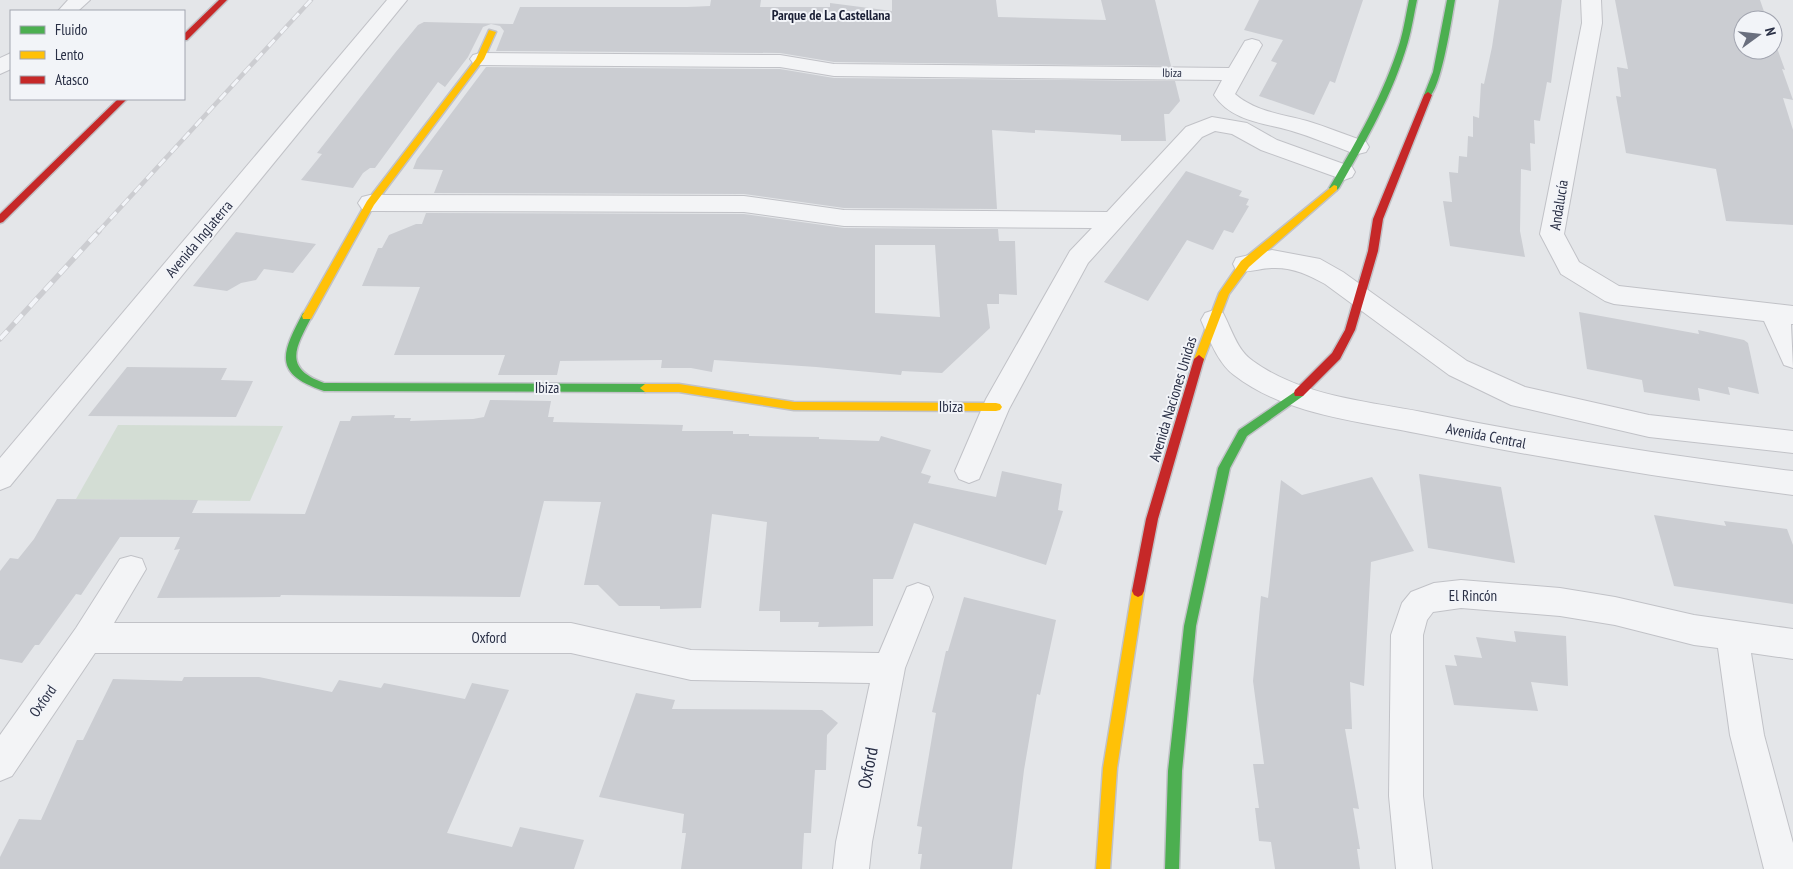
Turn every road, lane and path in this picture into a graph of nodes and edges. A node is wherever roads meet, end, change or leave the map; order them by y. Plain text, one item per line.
1 (80, 0) edge
2 (223, 0) edge
3 (397, 0) edge
4 (1413, 0) edge
5 (1451, 0) edge
6 (1591, 0) edge
7 (68, 10) edge
8 (492, 32) dead end
9 (185, 37) edge
10 (1252, 45) dead end
11 (10, 59) edge
12 (480, 59) junction
13 (0, 68) edge
14 (1236, 74) junction
15 (1390, 79) junction
16 (1431, 89) junction
17 (121, 100) edge
18 (1358, 147) junction
19 (1344, 172) junction
20 (370, 203) junction
21 (0, 220) edge
22 (1112, 220) junction
23 (1246, 264) junction
24 (1359, 297) junction
25 (1783, 315) edge
26 (1214, 320) junction
27 (1793, 358) edge
28 (1297, 395) junction
29 (996, 407) junction
30 (1793, 442) edge
31 (969, 471) dead end
32 (0, 478) edge
33 (1793, 483) edge
34 (131, 569) dead end
35 (918, 597) dead end
36 (1732, 635) junction
37 (87, 638) junction
38 (1793, 644) edge
39 (889, 668) junction
40 (0, 764) edge
41 (851, 869) edge
42 (1103, 869) edge
43 (1172, 869) edge
44 (1414, 869) edge
45 (1782, 869) edge

1 - 7 street
2 - 9 street
3 - 32 street, Avenida Inglaterra
4 - 15 street, Avenida Naciones Unidas
5 - 16 street
6 - 25 street, Andalucía
8 - 12 street, Ibiza
10 - 14 street
11 - 13 street
12 - 14 street, Ibiza
12 - 20 street, Ibiza
14 - 18 street
15 - 16 street
15 - 18 street, Avenida Naciones Unidas
16 - 24 street
17 - 21 street
18 - 19 street, Avenida Naciones Unidas
19 - 22 street
19 - 23 street, Avenida Naciones Unidas
20 - 22 street
20 - 29 street, Ibiza
22 - 29 street
23 - 24 street
23 - 26 street, Avenida Naciones Unidas
24 - 28 street
24 - 30 street
25 - 27 street, Andalucía
26 - 28 street, Avenida Central
26 - 42 street, Avenida Naciones Unidas
28 - 33 street, Avenida Central
28 - 43 street
29 - 31 street
34 - 37 street, Oxford
35 - 39 street, Oxford
36 - 38 street, El Rincón
36 - 44 street, El Rincón
36 - 45 street
37 - 39 street, Oxford
37 - 40 street, Oxford
39 - 41 street, Oxford

